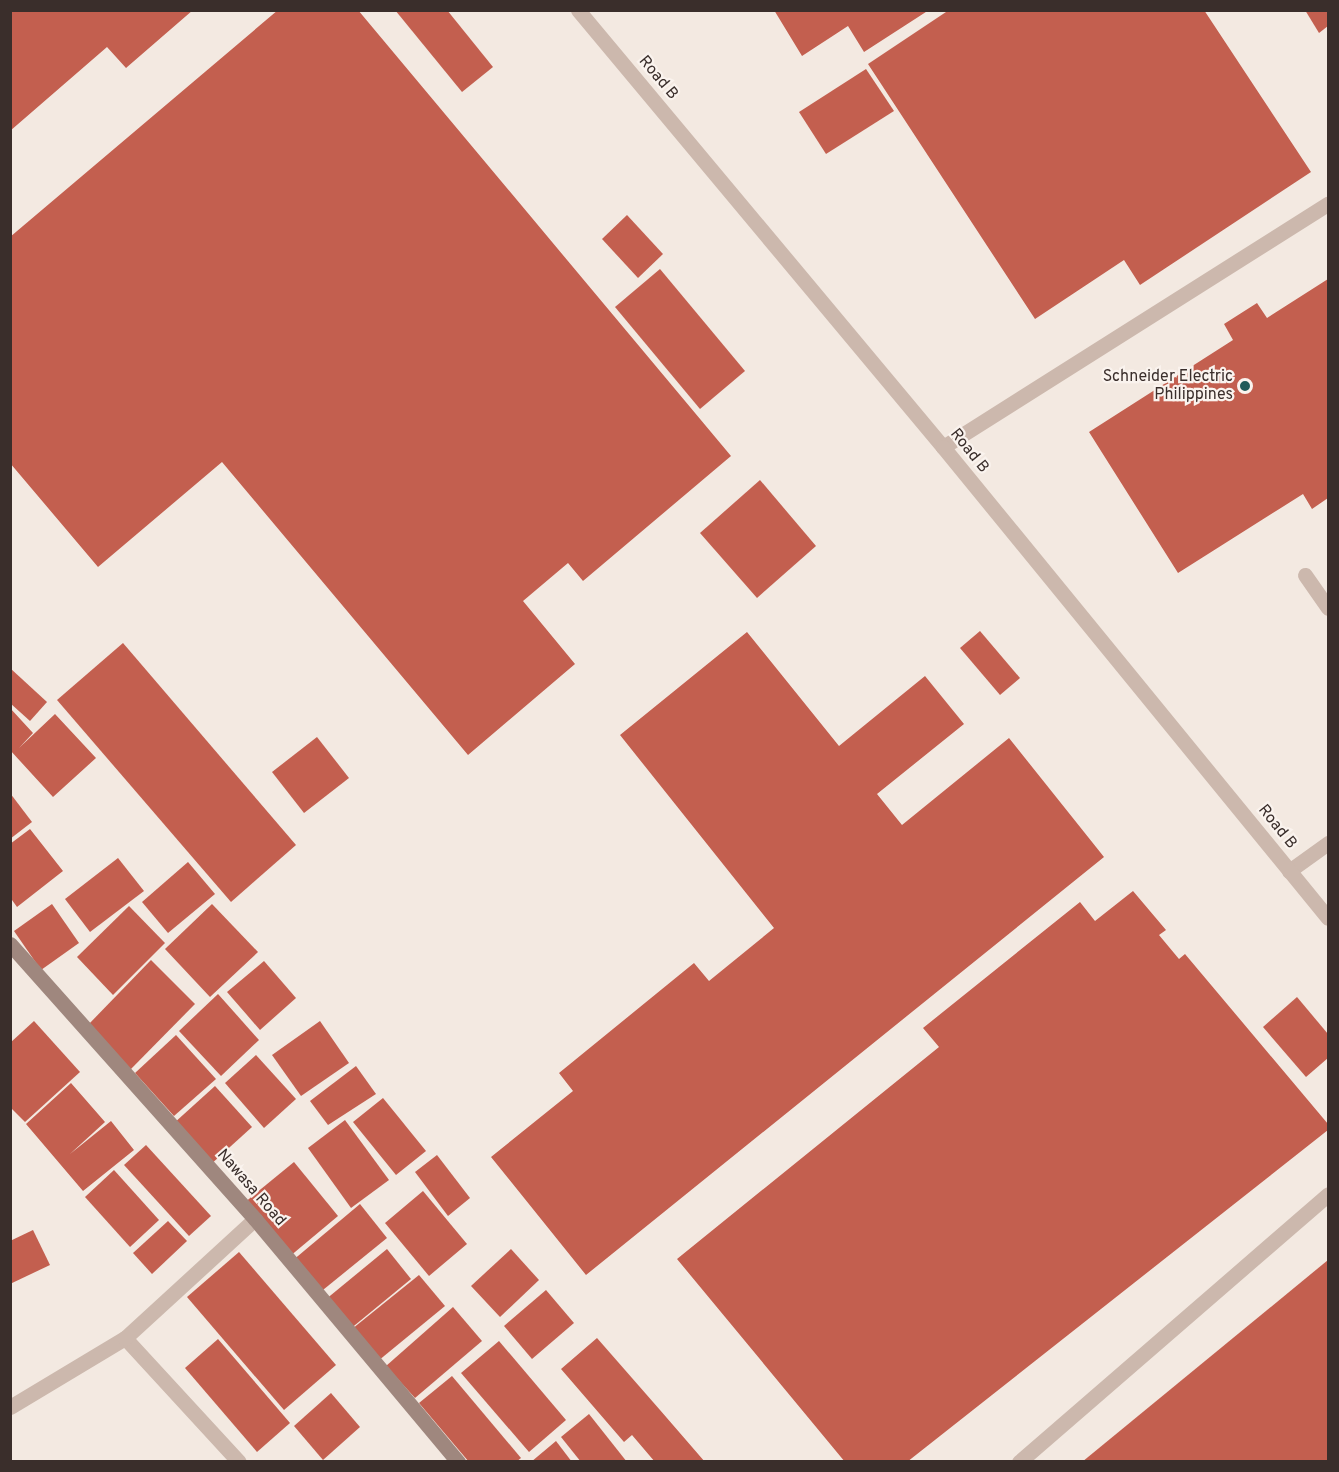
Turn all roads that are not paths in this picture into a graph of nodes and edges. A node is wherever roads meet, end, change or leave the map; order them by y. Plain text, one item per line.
1 (578, 10) edge
2 (1329, 204) edge
3 (943, 447) junction
4 (1305, 575) dead end
5 (1329, 608) edge
6 (1329, 843) edge
7 (1290, 871) junction
8 (1329, 918) edge
9 (10, 944) edge
10 (1329, 1194) edge
11 (255, 1219) junction
12 (125, 1338) junction
13 (10, 1407) edge
14 (238, 1461) edge
15 (458, 1461) edge
16 (1019, 1461) edge

1 - 3 street, Road B
2 - 3 street
3 - 7 street, Road B
4 - 5 street
6 - 7 street
7 - 8 street, Road B
9 - 11 street, Nawasa Road
10 - 16 street
11 - 12 street
11 - 15 street, Nawasa Road
12 - 13 street
12 - 14 street

